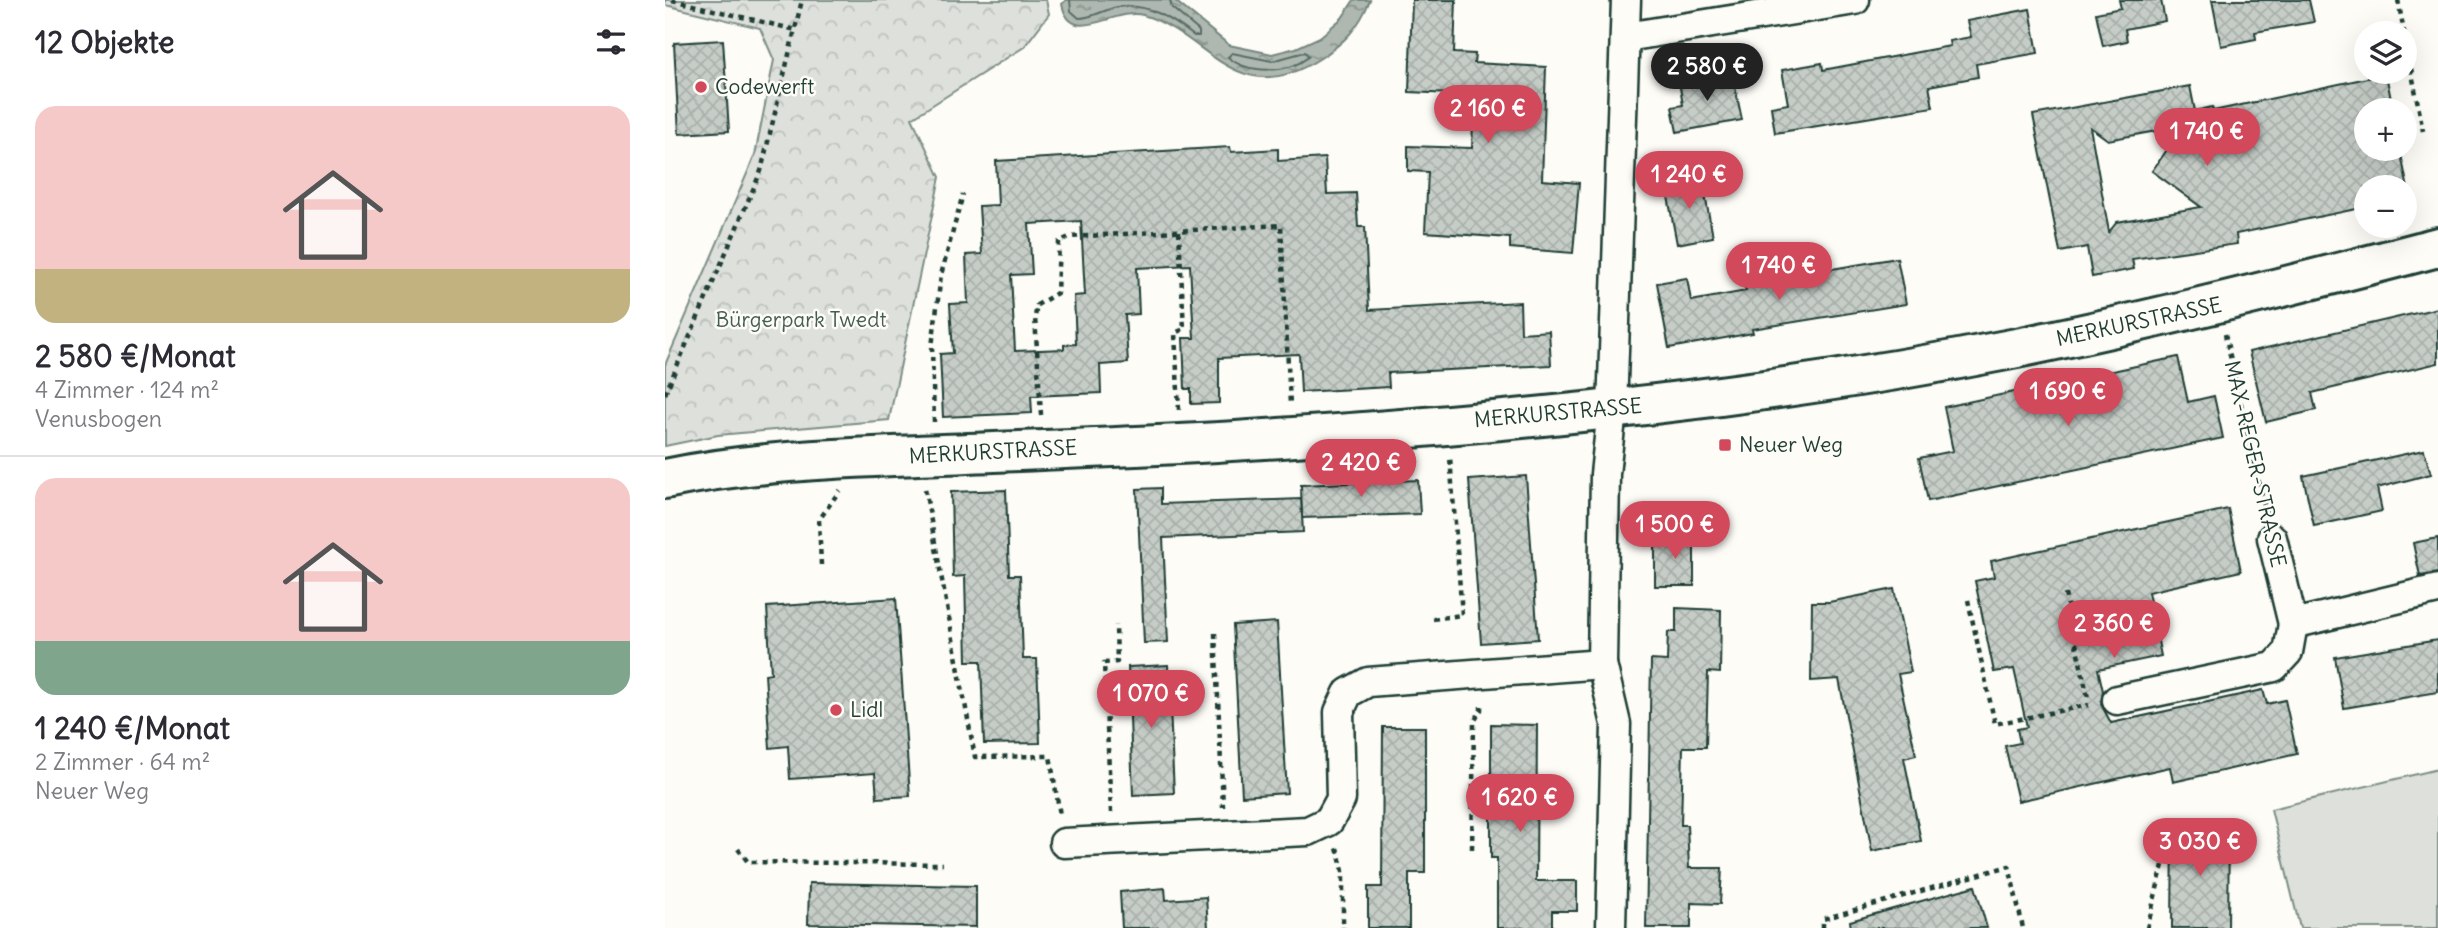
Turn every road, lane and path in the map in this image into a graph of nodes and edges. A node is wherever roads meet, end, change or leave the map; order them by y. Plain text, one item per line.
1 (672, 0) edge
2 (802, 0) edge
3 (1626, 0) edge
4 (1855, 0) edge
5 (2398, 0) edge
6 (796, 30) junction
7 (1626, 37) junction
8 (2423, 131) dead end
9 (963, 194) dead end
10 (1179, 231) junction
11 (2438, 247) edge
12 (2218, 305) junction
13 (665, 394) edge
14 (1612, 410) junction
15 (1448, 423) junction
16 (1291, 438) junction
17 (1181, 442) junction
18 (1043, 450) junction
19 (928, 455) junction
20 (842, 458) junction
21 (665, 479) edge
22 (2272, 538) joint
23 (821, 565) dead end
24 (2438, 589) edge
25 (2065, 594) dead end
26 (1968, 600) dead end
27 (1433, 619) dead end
28 (2293, 624) junction
29 (1116, 625) dead end
30 (1215, 633) dead end
31 (1602, 664) junction
32 (1478, 674) junction
33 (2117, 700) joint
34 (2089, 705) junction
35 (1329, 821) junction
36 (1225, 836) junction
37 (1112, 842) junction
38 (1064, 843) joint
39 (738, 849) dead end
40 (1472, 849) dead end
41 (2164, 862) dead end
42 (943, 864) dead end
43 (1343, 928) edge
44 (1611, 928) edge
45 (1823, 928) edge
46 (2023, 928) edge
47 (2147, 928) edge

1 - 6 path
2 - 6 path
3 - 7 street
4 - 7 street
5 - 8 path
6 - 13 path
7 - 14 street
9 - 19 path
10 - 16 path
10 - 17 path
10 - 18 path
11 - 12 street, MERKURSTRASSE
12 - 14 street, MERKURSTRASSE
12 - 22 path, MAX-REGER-STRASSE
14 - 15 street, MERKURSTRASSE
14 - 31 street
15 - 16 street, MERKURSTRASSE
15 - 27 path
16 - 17 street, MERKURSTRASSE
17 - 18 street, MERKURSTRASSE
18 - 19 street, MERKURSTRASSE
19 - 20 street, MERKURSTRASSE
19 - 38 path
20 - 21 street, MERKURSTRASSE
20 - 23 path
22 - 28 street, MAX-REGER-STRASSE
24 - 28 street
25 - 34 path
26 - 34 path
28 - 33 street, MAX-REGER-STRASSE
29 - 37 path
30 - 36 path
31 - 32 street
31 - 44 street
32 - 35 street
32 - 40 path
33 - 34 path
35 - 36 street
35 - 43 path
36 - 37 street
37 - 38 street
39 - 42 path
41 - 47 path
45 - 46 path

